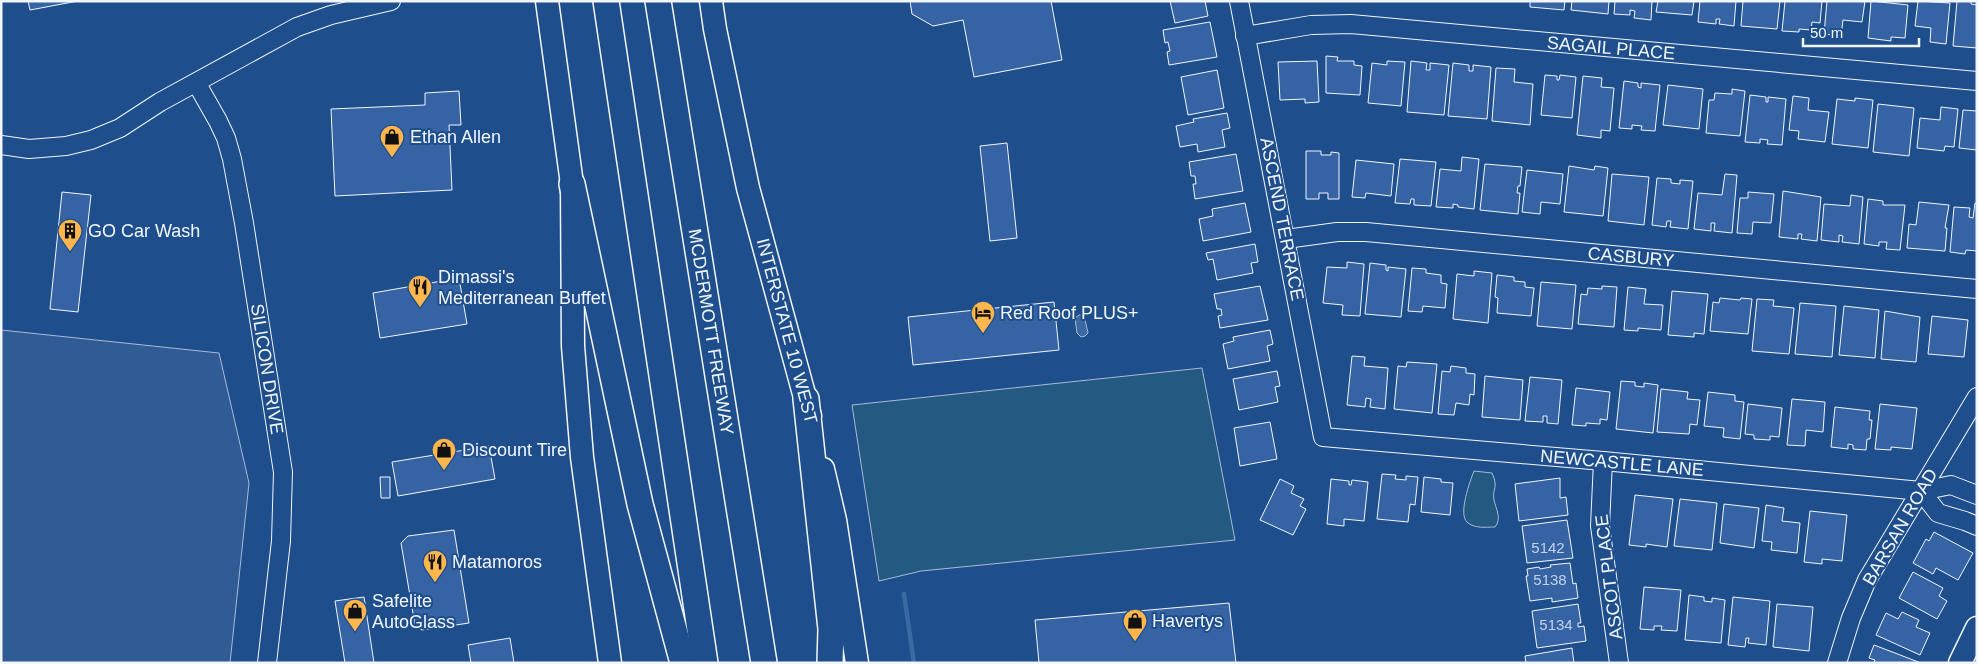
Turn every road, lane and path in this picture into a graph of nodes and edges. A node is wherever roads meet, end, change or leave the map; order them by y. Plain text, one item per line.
1 (391, 1) edge
2 (606, 1) edge
3 (658, 1) edge
4 (711, 1) edge
5 (1239, 1) edge
6 (545, 3) edge
7 (1245, 36) junction
8 (1977, 81) edge
9 (196, 84) junction
10 (1, 145) edge
11 (572, 184) junction
12 (1286, 239) junction
13 (1977, 289) edge
14 (1977, 397) edge
15 (806, 399) junction
16 (1323, 437) joint
17 (1603, 461) junction
18 (1921, 491) junction
19 (1976, 495) edge
20 (1971, 524) edge
21 (1977, 628) edge
22 (267, 663) edge
23 (610, 663) edge
24 (683, 663) edge
25 (705, 663) edge
26 (764, 663) edge
27 (830, 663) edge
28 (858, 663) edge
29 (1619, 663) edge
30 (1836, 663) edge
31 (1960, 663) edge

1 - 9 street
2 - 25 highway
3 - 26 highway, MCDERMOTT FREEWAY
4 - 15 main road, INTERSTATE 10 WEST
5 - 7 street, ASCEND TERRACE
6 - 11 main road
7 - 8 street, SAGAIL PLACE
7 - 12 street, ASCEND TERRACE
9 - 10 street
9 - 22 street, SILICON DRIVE
11 - 23 main road
11 - 24 highway
12 - 13 street, CASBURY
12 - 16 street, ASCEND TERRACE
14 - 18 street, BARSAN ROAD
15 - 27 highway
15 - 28 main road, INTERSTATE 10 WEST
16 - 17 street, NEWCASTLE LANE
17 - 18 street, NEWCASTLE LANE
17 - 29 street, ASCOT PLACE
18 - 19 street, NEWCASTLE LANE
18 - 20 street
18 - 30 street, BARSAN ROAD
19 - 20 street
21 - 31 main road

